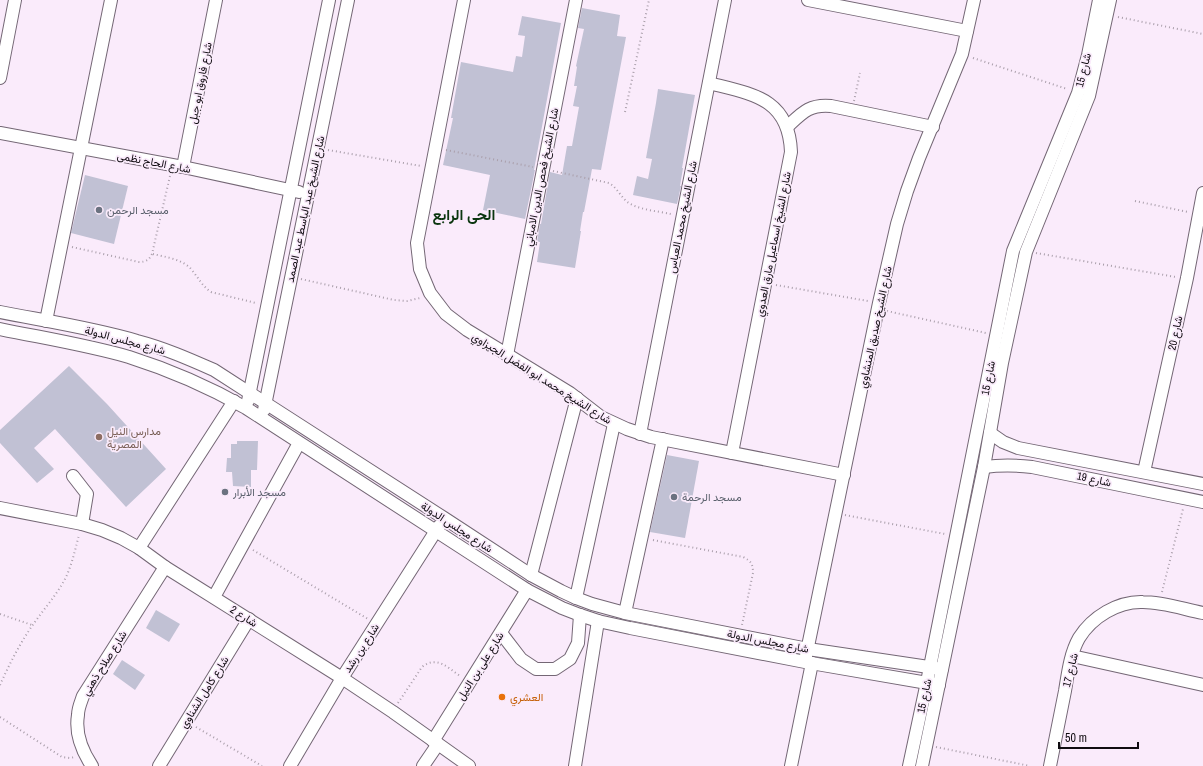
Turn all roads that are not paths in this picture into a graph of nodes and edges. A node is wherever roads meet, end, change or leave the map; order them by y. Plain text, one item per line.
1 (15, 0) edge
2 (110, 0) edge
3 (216, 0) edge
4 (329, 0) edge
5 (348, 0) edge
6 (464, 0) edge
7 (576, 0) edge
8 (725, 0) edge
9 (808, 0) edge
10 (974, 0) edge
11 (1099, 0) edge
12 (1110, 0) edge
13 (868, 6) edge
14 (968, 31) junction
15 (0, 78) edge
16 (709, 83) junction
17 (787, 127) junction
18 (932, 127) junction
19 (0, 133) edge
20 (80, 148) junction
21 (178, 166) junction
22 (291, 191) junction
23 (1203, 193) edge
24 (308, 194) junction
25 (1198, 248) edge
26 (0, 312) edge
27 (46, 321) junction
28 (0, 329) edge
29 (507, 355) junction
30 (997, 362) junction
31 (249, 393) junction
32 (577, 398) junction
33 (234, 401) junction
34 (265, 403) junction
35 (246, 408) junction
36 (262, 419) junction
37 (614, 424) junction
38 (990, 433) junction
39 (640, 434) junction
40 (663, 439) junction
41 (299, 443) junction
42 (732, 453) junction
43 (984, 467) junction
44 (1144, 472) junction
45 (844, 475) junction
46 (73, 476) dead end
47 (1202, 484) edge
48 (1196, 500) edge
49 (0, 508) edge
50 (444, 518) junction
51 (82, 524) junction
52 (435, 532) junction
53 (139, 548) junction
54 (165, 567) junction
55 (531, 575) junction
56 (527, 590) junction
57 (214, 597) junction
58 (576, 598) junction
59 (1203, 613) edge
60 (629, 614) junction
61 (580, 615) junction
62 (249, 619) junction
63 (598, 621) junction
64 (630, 628) junction
65 (501, 633) junction
66 (808, 649) junction
67 (1072, 656) junction
68 (808, 662) junction
69 (936, 668) junction
70 (342, 678) junction
71 (933, 684) junction
72 (1203, 685) edge
73 (435, 742) junction
74 (92, 766) edge
75 (159, 766) edge
76 (290, 766) edge
77 (423, 766) edge
78 (469, 766) edge
79 (575, 766) edge
80 (791, 766) edge
81 (908, 766) edge
82 (922, 766) edge
83 (1050, 766) edge

1 - 15 street
2 - 20 street
3 - 21 street, شارع فاروق ابو جبل
4 - 22 street, شارع الشيخ عبد الباسط عبد الصمد
5 - 24 street, شارع الشيخ عبد الباسط عبد الصمد
6 - 29 street, شارع الشيخ محمد ابو الفضل الجيزاوي
7 - 29 street, شارع الشيخ فحص الدين الامباني
8 - 16 street, شارع الشيخ محمد العباس
9 - 13 street
10 - 14 street, شارع الشيخ صديق المنشاوي
11 - 30 street, شارع 15
12 - 30 street, شارع 15
13 - 14 street
14 - 18 street, شارع الشيخ صديق المنشاوي
16 - 17 street, شارع الشيخ اسماعيل مارق العدوي
16 - 39 street, شارع الشيخ محمد العباس
17 - 18 street
17 - 42 street, شارع الشيخ اسماعيل مارق العدوي
18 - 45 street, شارع الشيخ صديق المنشاوي
19 - 20 street, شارع الحاج نظمى
20 - 21 street, شارع الحاج نظمى
20 - 27 street
21 - 22 street, شارع الحاج نظمى
22 - 24 street, شارع الحاج نظمى
22 - 31 street, شارع الشيخ عبد الباسط عبد الصمد
23 - 25 street, شارع 20
24 - 34 street, شارع الشيخ عبد الباسط عبد الصمد
25 - 44 street, شارع 20
26 - 27 street, شارع مجلس الدولة
27 - 31 street, شارع مجلس الدولة
28 - 33 street, شارع مجلس الدولة
29 - 32 street, شارع الشيخ محمد ابو الفضل الجيزاوي
30 - 38 street, شارع 15
30 - 69 street, شارع 15
31 - 34 street, شارع مجلس الدولة
31 - 35 street, شارع الشيخ عبد الباسط عبد الصمد
32 - 37 street, شارع الشيخ محمد ابو الفضل الجيزاوي
32 - 55 street
33 - 35 street, شارع مجلس الدولة
33 - 53 street
34 - 36 street, شارع الشيخ عبد الباسط عبد الصمد
34 - 50 street, شارع مجلس الدولة
35 - 36 street, شارع مجلس الدولة
36 - 41 street, شارع مجلس الدولة
37 - 39 street, شارع الشيخ محمد ابو الفضل الجيزاوي
37 - 58 street
38 - 43 street, شارع 15
38 - 44 street, شارع 19
39 - 40 street, شارع الشيخ محمد ابو الفضل الجيزاوي
40 - 42 street, شارع الشيخ محمد ابو الفضل الجيزاوي
40 - 60 street
41 - 52 street, شارع مجلس الدولة
41 - 57 street
42 - 45 street, شارع الشيخ محمد ابو الفضل الجيزاوي
43 - 48 street, شارع 19
43 - 69 street, شارع 15
44 - 47 street, شارع 19
45 - 66 street, شارع الشيخ صديق المنشاوي
46 - 51 street
47 - 48 street
49 - 51 street, شارع 2
50 - 52 street, شارع بن رشد
50 - 55 street, شارع مجلس الدولة
51 - 53 street, شارع 2
52 - 56 street, شارع مجلس الدولة
52 - 70 street, شارع بن رشد
53 - 54 street, شارع 2
54 - 57 street, شارع 2
54 - 74 street, شارع صلاح ذهني
55 - 58 street, شارع مجلس الدولة
56 - 61 street, شارع مجلس الدولة
56 - 65 street, شارع على بن النيل
57 - 62 street, شارع 2
58 - 60 street, شارع مجلس الدولة
59 - 67 street, شارع 17
60 - 64 street
60 - 66 street, شارع مجلس الدولة
61 - 63 street, شارع مجلس الدولة
61 - 65 street
62 - 70 street, شارع 2
62 - 75 street, شارع كامل الشناوي
63 - 64 street, شارع مجلس الدولة
63 - 79 street
64 - 68 street, شارع مجلس الدولة
65 - 73 street, شارع على بن النيل
66 - 68 street, شارع الشيخ صديق المنشاوي
66 - 69 street, شارع مجلس الدولة
67 - 72 street
67 - 83 street, شارع 17
68 - 71 street, شارع مجلس الدولة
68 - 80 street, شارع الشيخ صديق المنشاوي
69 - 71 street, شارع 15
70 - 73 street, شارع 2
70 - 76 street, شارع بن رشد
71 - 81 street, شارع 15
71 - 82 street, شارع 15
73 - 77 street, شارع على بن النيل
73 - 78 street, شارع 2

